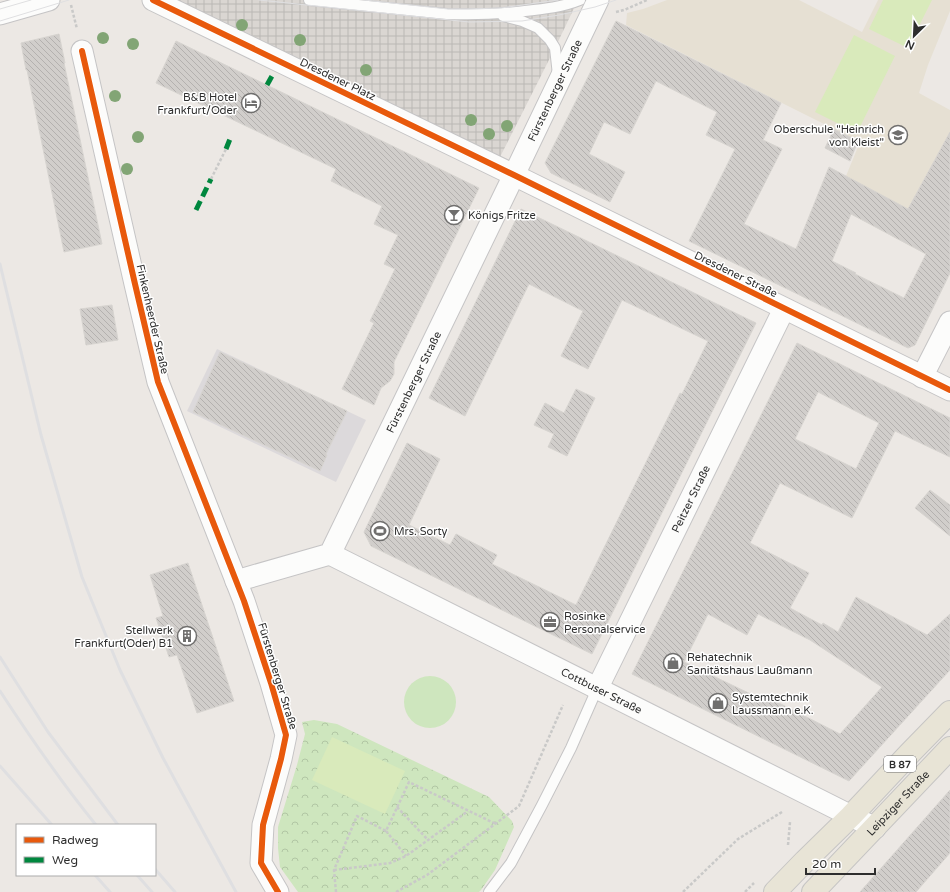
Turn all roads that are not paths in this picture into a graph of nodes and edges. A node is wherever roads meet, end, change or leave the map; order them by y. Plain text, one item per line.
1 (49, 0) edge
2 (153, 0) edge
3 (309, 0) edge
4 (580, 0) edge
5 (598, 0) edge
6 (0, 14) edge
7 (498, 14) junction
8 (82, 51) dead end
9 (559, 80) junction
10 (514, 175) junction
11 (784, 309) junction
12 (950, 322) edge
13 (922, 377) junction
14 (950, 390) edge
15 (330, 554) junction
16 (236, 581) junction
17 (597, 689) junction
18 (950, 712) edge
19 (950, 748) edge
20 (851, 816) junction
21 (874, 828) junction
22 (278, 892) edge
23 (489, 892) edge
24 (775, 892) edge
25 (813, 892) edge

1 - 6 street
2 - 10 street, Dresdener Platz
3 - 7 lane
4 - 7 lane
5 - 9 street, Fürstenberger Straße
7 - 9 lane
8 - 16 street, Finkenheerder Straße
9 - 10 street, Fürstenberger Straße
10 - 11 street, Dresdener Straße
10 - 15 street, Fürstenberger Straße
11 - 13 street, Dresdener Straße
11 - 17 street, Peitzer Straße
12 - 13 street
13 - 14 street, Dresdener Straße
15 - 16 street
15 - 17 street, Cottbuser Straße
16 - 22 street, Fürstenberger Straße
17 - 20 street, Cottbuser Straße
17 - 23 lane
18 - 20 main road, B 87
19 - 21 main road, Leipziger Straße / B 87
20 - 21 street, Cottbuser Straße
20 - 24 main road, B 87
21 - 25 main road, Leipziger Straße / B 87

